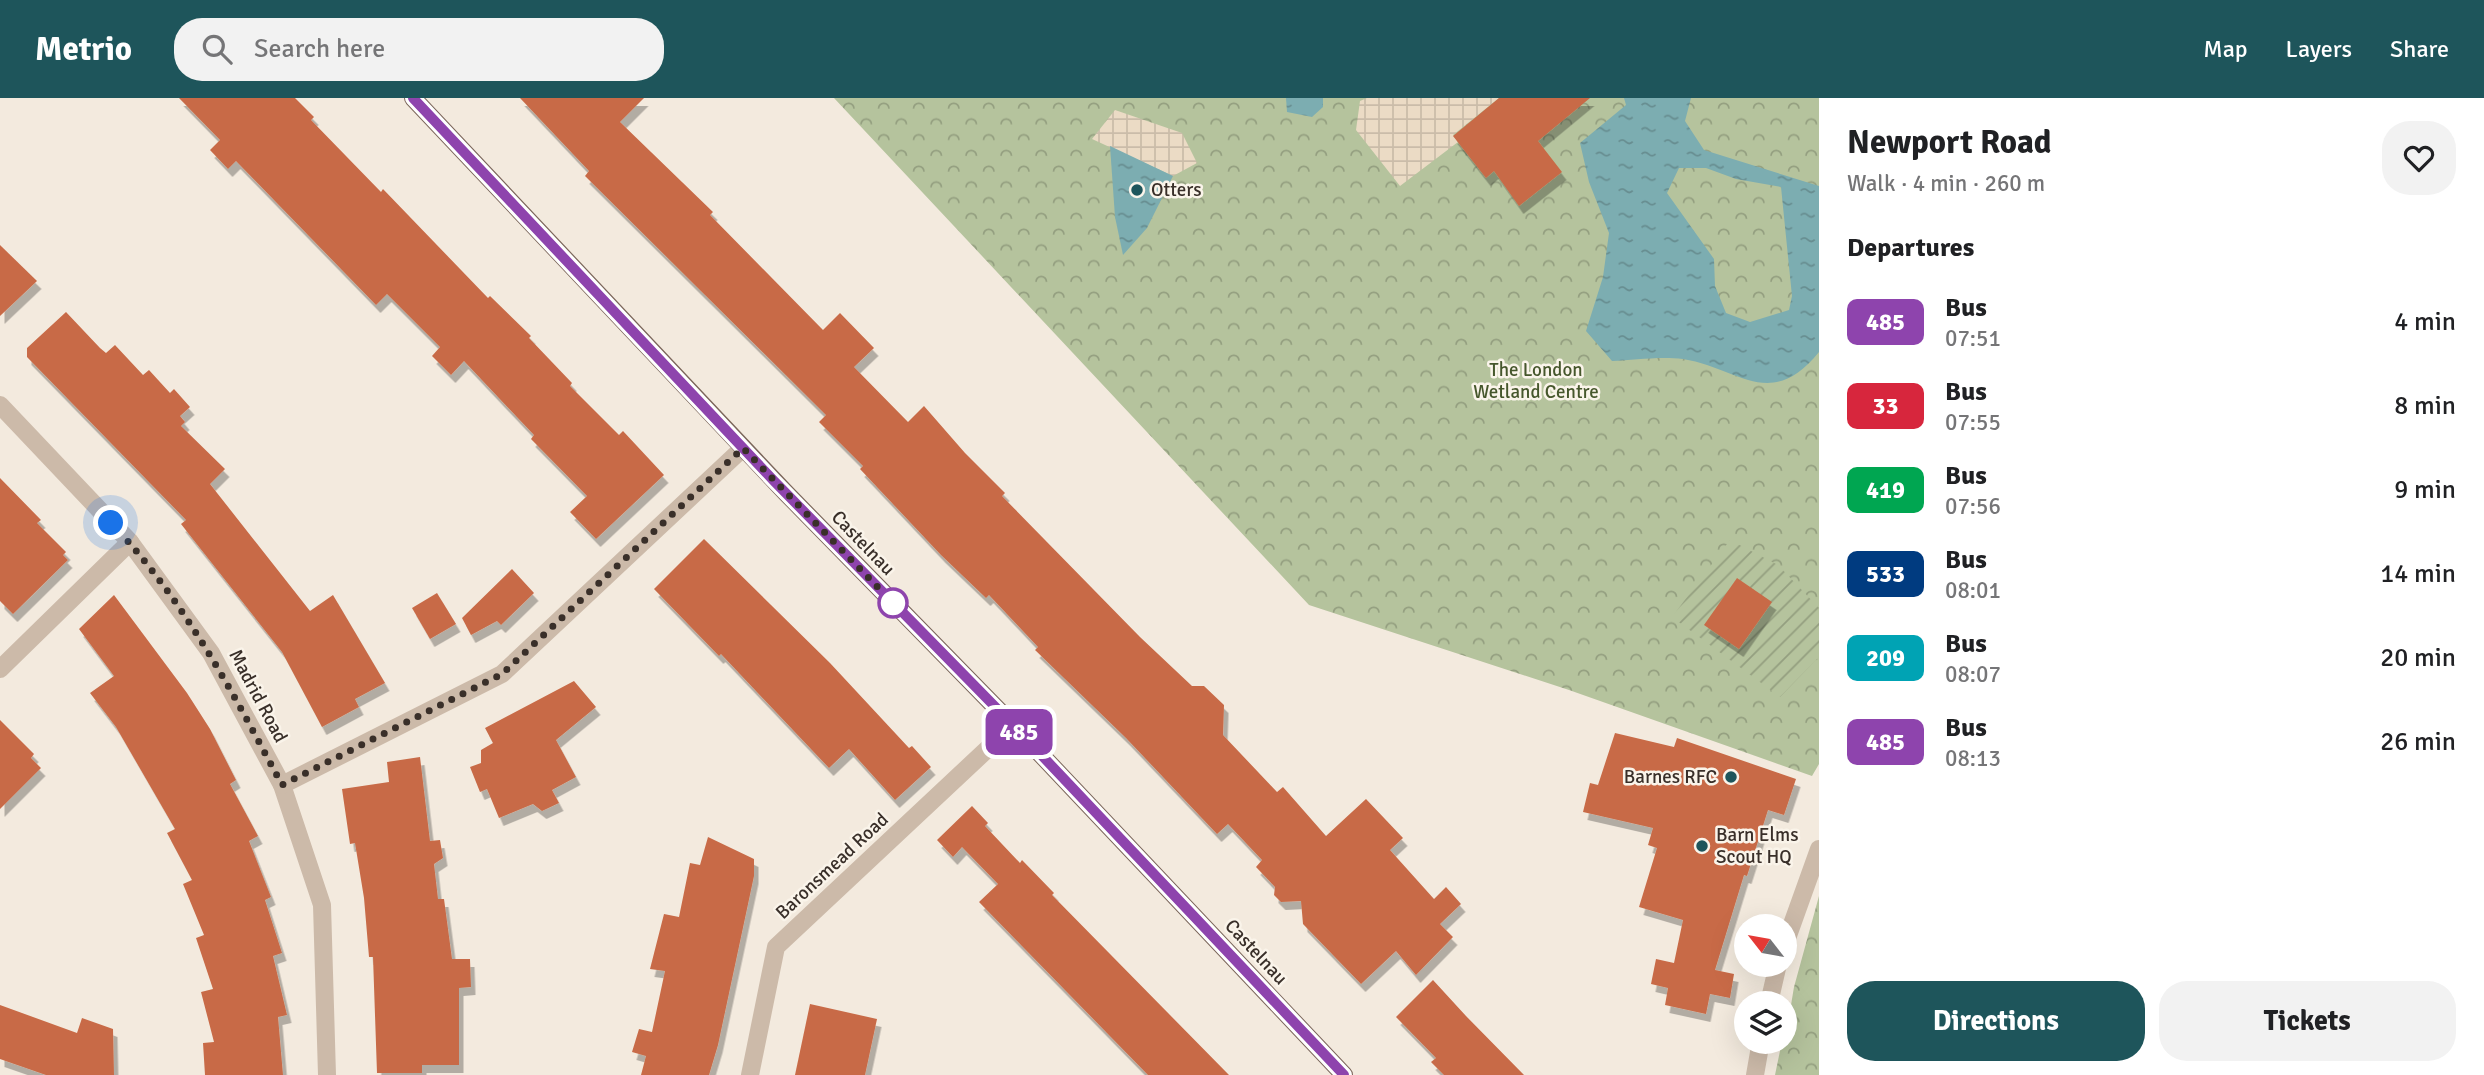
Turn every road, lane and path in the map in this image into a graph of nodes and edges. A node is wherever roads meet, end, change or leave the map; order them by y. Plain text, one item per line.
1 (413, 98) edge
2 (0, 405) edge
3 (743, 448) junction
4 (130, 542) junction
5 (0, 669) edge
6 (1013, 725) junction
7 (282, 785) junction
8 (1819, 849) edge
9 (1796, 914) edge
10 (1759, 1054) edge
11 (327, 1075) edge
12 (750, 1075) edge
13 (1344, 1075) edge
14 (1755, 1075) edge

1 - 3 main road, Castelnau
2 - 4 street, Madrid Road
3 - 6 main road, Castelnau
3 - 7 street
4 - 5 street
4 - 7 street, Madrid Road
6 - 12 street, Baronsmead Road
6 - 13 main road, Castelnau
7 - 11 street, Madrid Road
8 - 9 street
10 - 14 street

